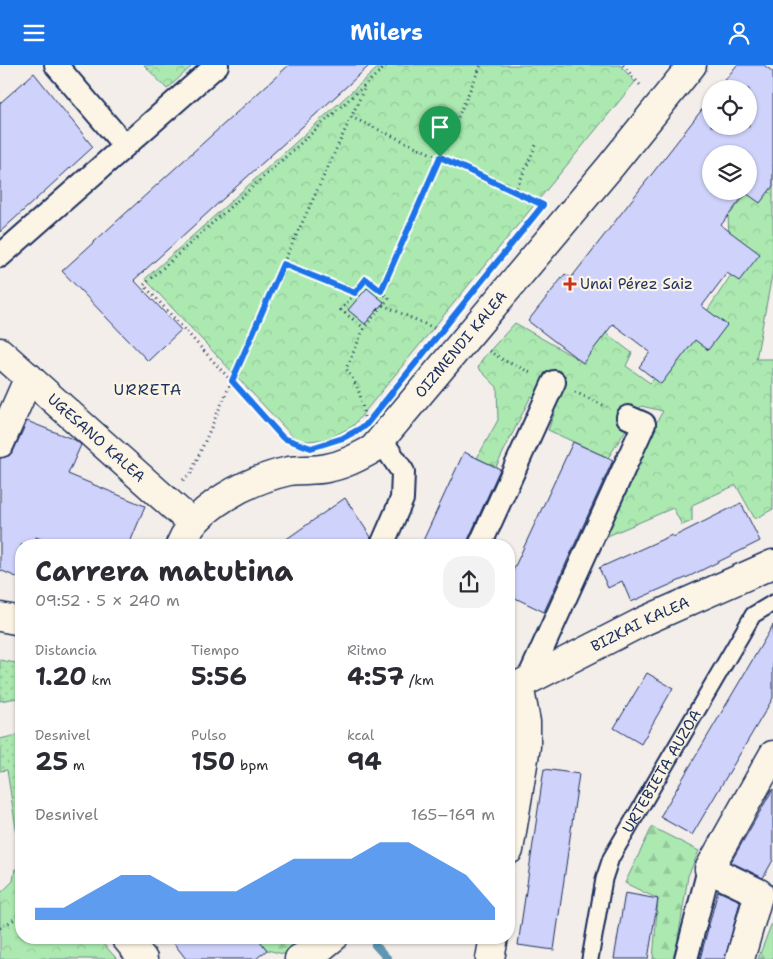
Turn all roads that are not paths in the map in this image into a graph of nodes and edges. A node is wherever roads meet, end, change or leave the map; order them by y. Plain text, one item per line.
1 (56, 65) edge
2 (217, 65) edge
3 (692, 65) edge
4 (124, 146) junction
5 (0, 256) edge
6 (0, 352) edge
7 (29, 377) junction
8 (554, 383) road end
9 (628, 417) road end
10 (381, 441) junction
11 (0, 443) edge
12 (187, 534) edge
13 (385, 539) edge
14 (483, 539) edge
15 (773, 565) edge
16 (773, 603) edge
17 (0, 617) edge
18 (15, 620) edge
19 (519, 684) edge
20 (773, 755) edge
21 (515, 813) edge
22 (709, 869) junction
23 (131, 944) edge
24 (325, 944) edge
25 (493, 944) edge
26 (143, 959) edge
27 (298, 959) edge
28 (490, 959) edge
29 (590, 959) edge
30 (686, 959) edge
31 (740, 959) edge

1 - 4 street
2 - 4 street
3 - 10 street, OIZMENDI KALEA
4 - 5 street
6 - 7 street, UGESANO KALEA
7 - 11 street
7 - 12 street, UGESANO KALEA
8 - 14 street
9 - 19 street
10 - 12 street, OIZMENDI KALEA
10 - 13 street
15 - 19 street, BIZKAI KALEA
16 - 29 lane, URTEBIETA AUZOA
17 - 18 street
19 - 21 street
20 - 22 street
22 - 30 street
22 - 31 street
23 - 26 street
24 - 27 street
25 - 28 street

